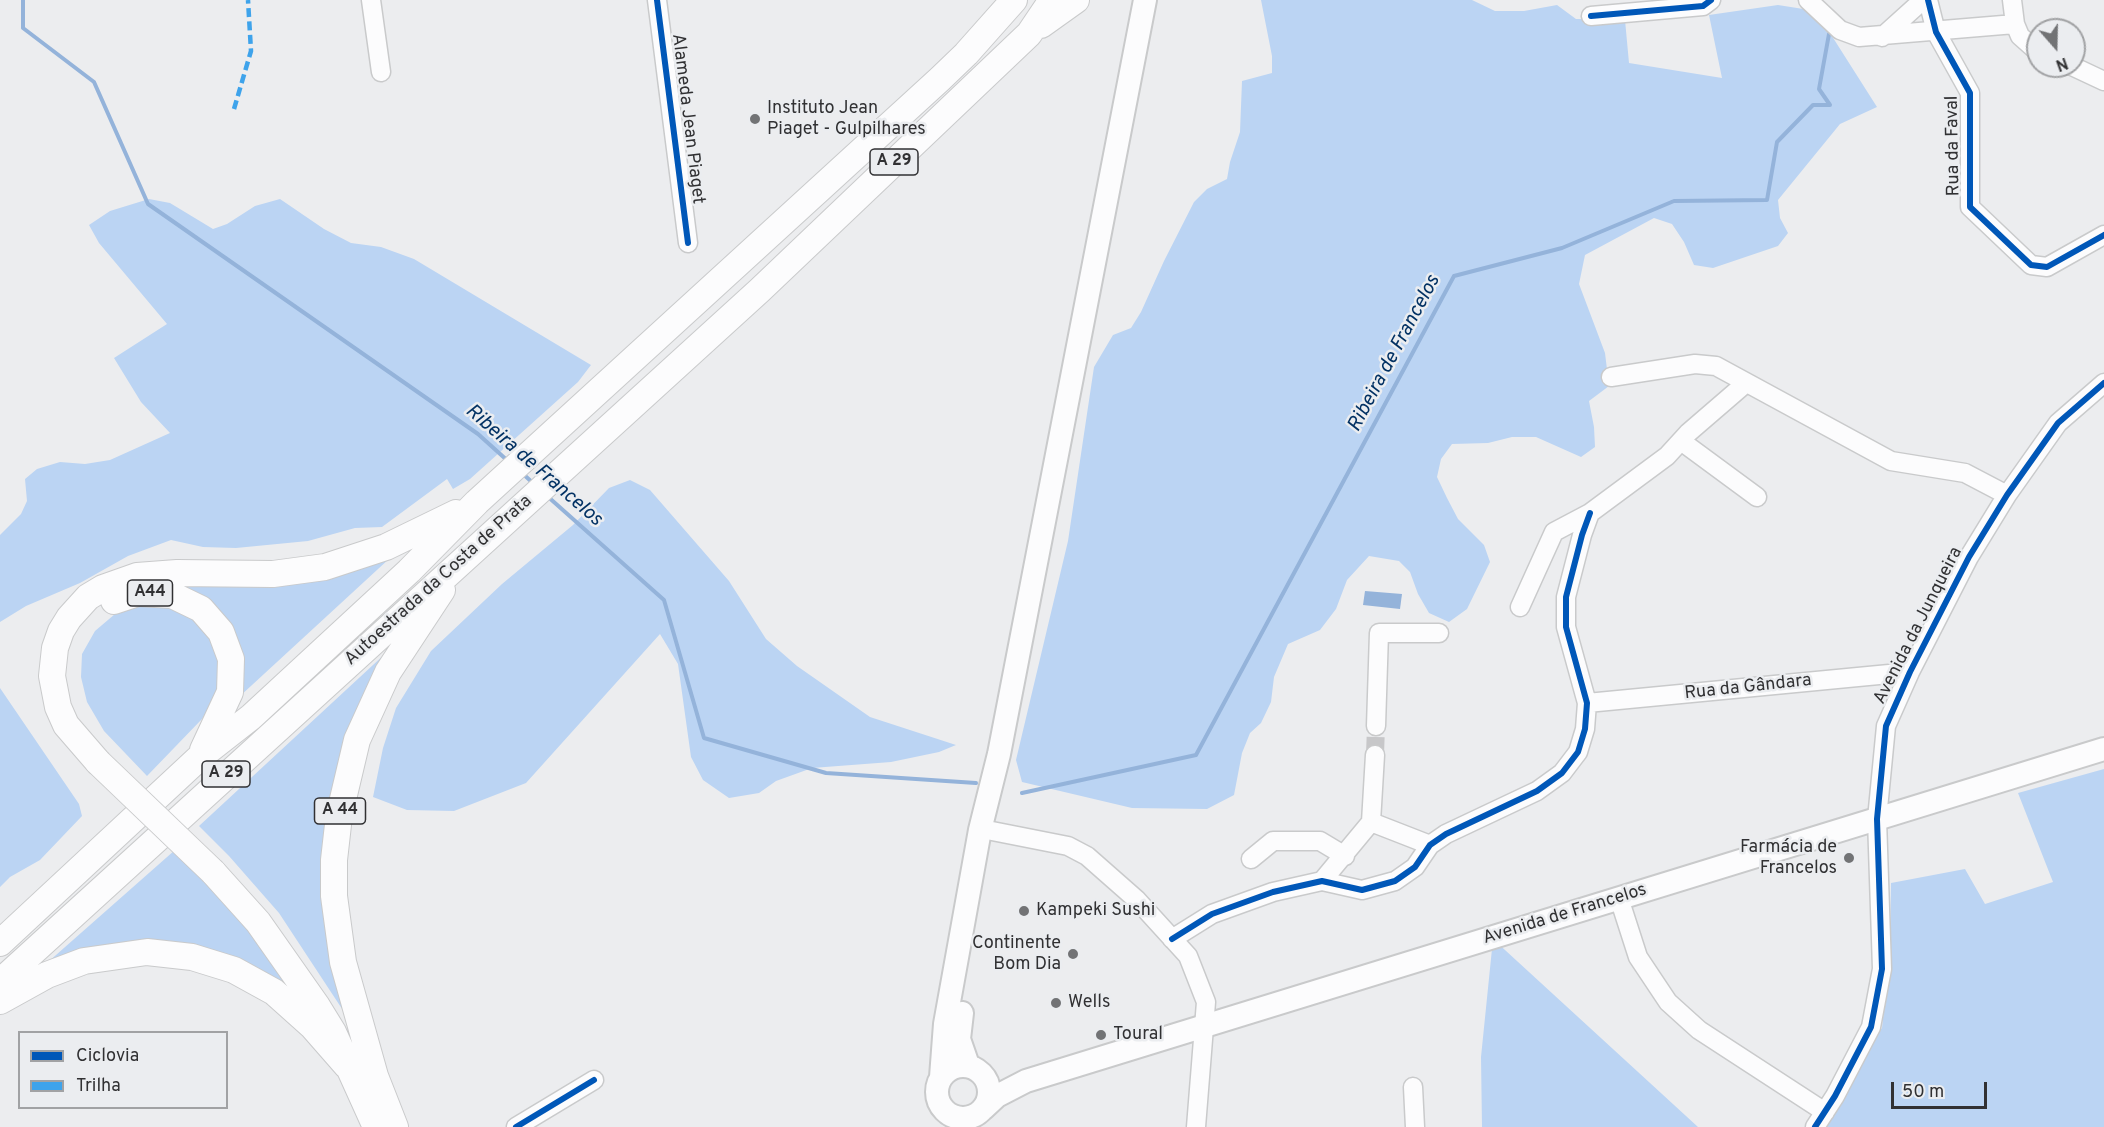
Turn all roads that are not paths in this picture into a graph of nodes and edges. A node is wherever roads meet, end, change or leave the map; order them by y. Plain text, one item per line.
1 (371, 0) edge
2 (657, 0) edge
3 (1014, 0) edge
4 (1052, 0) edge
5 (1076, 0) edge
6 (1145, 0) edge
7 (1711, 0) edge
8 (1808, 0) edge
9 (1923, 0) edge
10 (1928, 0) edge
11 (2012, 0) edge
12 (1591, 16) dead end
13 (2014, 24) junction
14 (1936, 32) junction
15 (1029, 34) junction
16 (1882, 37) junction
17 (2026, 41) edge
18 (381, 72) dead end
19 (2086, 73) edge
20 (2104, 81) edge
21 (2104, 235) edge
22 (688, 243) dead end
23 (1611, 377) dead end
24 (1746, 383) junction
25 (2104, 383) edge
26 (1681, 441) junction
27 (2007, 495) junction
28 (1757, 497) dead end
29 (477, 502) junction
30 (1590, 513) junction
31 (455, 569) junction
32 (1520, 607) dead end
33 (1439, 633) dead end
34 (1910, 672) junction
35 (1587, 703) junction
36 (1376, 726) tunnel mouth
37 (2104, 749) edge
38 (1375, 755) tunnel mouth
39 (103, 757) junction
40 (200, 757) junction
41 (993, 780) junction
42 (1876, 819) junction
43 (1371, 822) junction
44 (992, 831) junction
45 (1430, 845) junction
46 (1345, 856) junction
47 (1251, 859) dead end
48 (218, 867) junction
49 (1322, 881) junction
50 (1619, 898) junction
51 (1172, 939) junction
52 (0, 943) edge
53 (0, 982) edge
54 (0, 1001) edge
55 (1206, 1025) junction
56 (347, 1066) junction
57 (976, 1071) junction
58 (375, 1076) junction
59 (941, 1077) junction
60 (594, 1080) dead end
61 (1026, 1082) junction
62 (1413, 1087) dead end
63 (939, 1117) edge
64 (970, 1118) edge
65 (1820, 1119) edge
66 (376, 1127) edge
67 (395, 1127) edge
68 (516, 1127) edge
69 (1196, 1127) edge
70 (1415, 1127) edge

1 - 18 street
2 - 22 street, Alameda Jean Piaget
3 - 29 highway, Autoestrada da Costa de Prata / A 29
4 - 15 highway, Autoestrada da Costa de Prata / A 29
5 - 15 highway, A 29
6 - 41 main road
7 - 12 street
8 - 16 street
9 - 16 street
10 - 14 street, Rua da Faval
11 - 13 street
13 - 14 street
13 - 17 street
14 - 16 street
14 - 21 street, Rua da Faval
15 - 31 highway, Autoestrada da Costa de Prata / A 29
19 - 20 street
23 - 24 street
24 - 26 street
24 - 27 street
25 - 27 street, Avenida da Junqueira
26 - 28 street
26 - 30 street
27 - 34 street, Avenida da Junqueira
29 - 39 highway
29 - 40 highway, Autoestrada da Costa de Prata / A 29
30 - 32 street
30 - 35 street
31 - 53 highway, Autoestrada da Costa de Prata / A 29
31 - 58 highway, A 44
33 - 36 street
34 - 35 street, Rua da Gândara
34 - 42 street, Avenida da Junqueira
35 - 45 street
37 - 42 main road, Avenida de Francelos
38 - 43 street
39 - 40 highway, A44
39 - 48 highway, bridge
40 - 52 highway, Autoestrada da Costa de Prata / A 29
41 - 44 main road
41 - 59 main road
42 - 50 main road, Avenida de Francelos
42 - 65 street, Avenida da Junqueira
43 - 45 street
43 - 46 street
44 - 51 street
44 - 57 main road
45 - 49 street
46 - 47 street
46 - 49 street
48 - 56 highway
48 - 58 highway
49 - 51 street
50 - 55 main road, Avenida de Francelos
50 - 65 street
51 - 55 street
54 - 56 highway
55 - 61 main road, Avenida de Francelos
55 - 69 street
56 - 66 highway
57 - 59 main road
57 - 61 main road, Avenida de Francelos
57 - 64 main road
58 - 67 highway, A 44
59 - 63 main road
60 - 68 street
61 - 64 main road, Avenida de Francelos
62 - 70 street
63 - 64 main road

